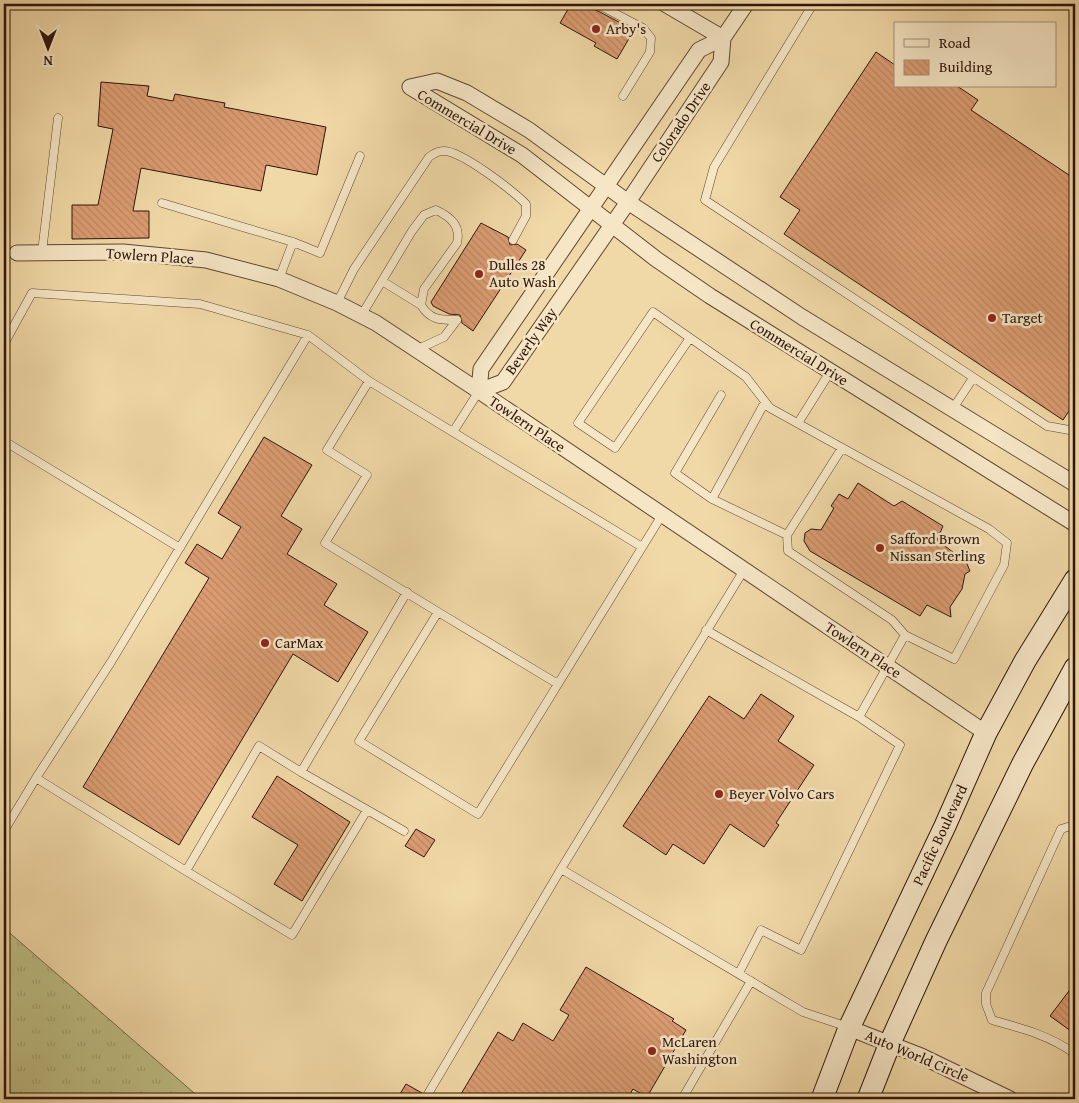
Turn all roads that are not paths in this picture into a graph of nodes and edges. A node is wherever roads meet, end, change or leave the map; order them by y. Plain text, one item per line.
1 (597, 4) edge
2 (665, 4) edge
3 (746, 4) edge
4 (813, 4) edge
5 (723, 38) junction
6 (623, 96) dead end
7 (58, 118) dead end
8 (360, 156) dead end
9 (606, 186) junction
10 (628, 202) junction
11 (162, 203) dead end
12 (591, 207) junction
13 (612, 225) junction
14 (512, 240) dead end
15 (293, 242) junction
16 (42, 252) junction
17 (17, 253) dead end
18 (279, 279) junction
19 (382, 281) junction
20 (337, 302) junction
21 (421, 304) junction
22 (361, 316) junction
23 (308, 334) junction
24 (690, 338) junction
25 (4, 344) edge
26 (416, 350) junction
27 (830, 372) junction
28 (973, 378) junction
29 (369, 381) junction
30 (479, 391) junction
31 (721, 395) dead end
32 (765, 402) junction
33 (952, 410) junction
34 (798, 423) junction
35 (1075, 431) edge
36 (453, 432) junction
37 (4, 441) edge
38 (842, 448) junction
39 (1075, 484) edge
40 (712, 499) junction
41 (662, 515) junction
42 (1075, 524) edge
43 (787, 535) junction
44 (642, 547) junction
45 (180, 548) junction
46 (744, 570) junction
47 (1075, 580) edge
48 (407, 592) junction
49 (438, 612) junction
50 (706, 630) junction
51 (905, 635) junction
52 (887, 667) junction
53 (1075, 668) edge
54 (558, 684) junction
55 (859, 717) junction
56 (986, 733) junction
57 (301, 772) junction
58 (36, 778) junction
59 (367, 810) junction
60 (1075, 827) edge
61 (4, 831) edge
62 (404, 831) dead end
63 (561, 869) junction
64 (186, 871) junction
65 (738, 973) junction
66 (751, 980) junction
67 (849, 1028) junction
68 (890, 1043) junction
69 (1075, 1054) edge
70 (425, 1099) edge
71 (682, 1099) edge
72 (822, 1099) edge
73 (868, 1099) edge
74 (1010, 1099) edge

1 - 6 lane
2 - 5 street
3 - 5 street, Colorado Drive
4 - 28 lane
5 - 9 street, Colorado Drive
5 - 10 street, Colorado Drive
7 - 16 lane
8 - 15 lane
9 - 10 street, Commercial Drive
9 - 12 street, Beverly Way
9 - 12 street, Commercial Drive
10 - 13 street, Beverly Way
10 - 33 street, Commercial Drive
11 - 15 lane
12 - 13 street, Commercial Drive
12 - 30 street, Beverly Way
13 - 27 street, Commercial Drive
13 - 30 street, Beverly Way
14 - 20 lane
15 - 18 lane
16 - 17 street, Towlern Place
16 - 18 street, Towlern Place
18 - 20 street, Towlern Place
19 - 21 lane
19 - 21 lane
19 - 22 lane
20 - 22 street, Towlern Place
21 - 26 lane
22 - 26 street, Towlern Place
23 - 25 lane
23 - 29 lane
23 - 45 lane
24 - 24 lane
24 - 32 lane
26 - 30 street, Towlern Place
27 - 34 lane
27 - 42 street, Commercial Drive
28 - 33 lane
28 - 35 lane
29 - 36 lane
29 - 48 lane
30 - 36 lane
30 - 41 street, Towlern Place
31 - 40 lane
32 - 34 lane
32 - 40 lane
33 - 39 street, Commercial Drive
34 - 38 lane
36 - 44 lane
37 - 45 lane
38 - 43 lane
38 - 51 lane
40 - 43 lane
41 - 44 lane
41 - 46 street, Towlern Place
43 - 51 lane
44 - 54 lane
45 - 58 lane
46 - 50 lane
46 - 52 street, Towlern Place
47 - 56 main road, Pacific Boulevard
48 - 49 lane
48 - 57 lane
49 - 54 lane
49 - 54 lane
50 - 55 lane
50 - 63 lane
51 - 52 lane
52 - 55 lane
52 - 56 street, Towlern Place
53 - 68 main road
55 - 65 lane
56 - 67 main road, Pacific Boulevard
57 - 59 lane
57 - 64 lane
58 - 61 lane
58 - 64 lane
59 - 62 lane
59 - 64 lane
60 - 69 lane
63 - 65 lane
63 - 70 lane
65 - 66 lane
66 - 67 lane
66 - 71 lane
67 - 68 street, Auto World Circle
67 - 72 main road, Pacific Boulevard
68 - 73 main road
68 - 74 street, Auto World Circle

